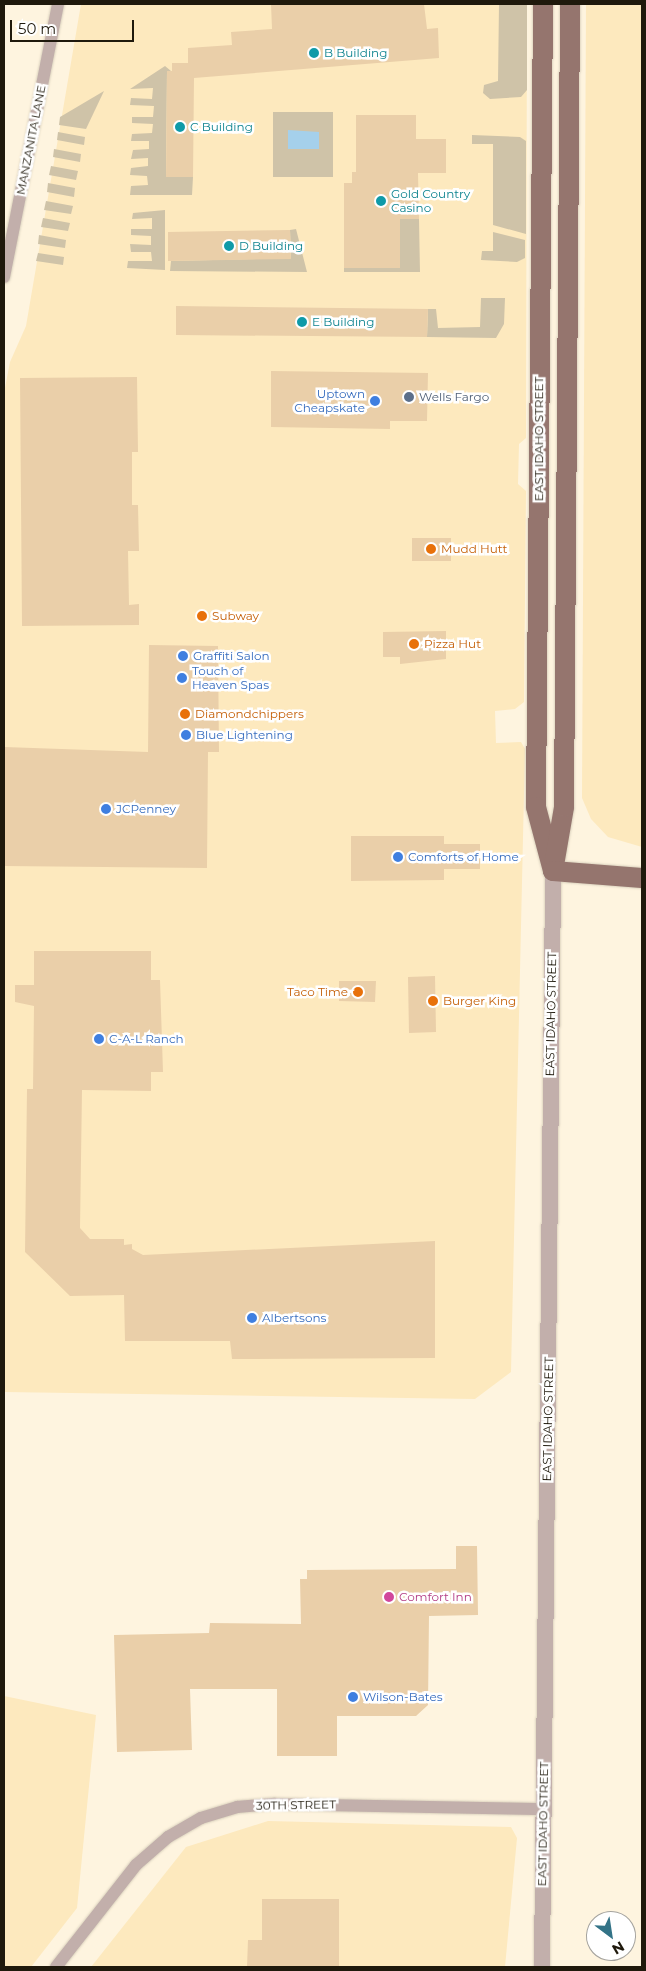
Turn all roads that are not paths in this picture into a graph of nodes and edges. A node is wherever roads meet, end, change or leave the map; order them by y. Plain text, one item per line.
1 (58, 4) edge
2 (543, 4) edge
3 (570, 4) edge
4 (4, 277) edge
5 (553, 871) junction
6 (642, 878) edge
7 (544, 1808) junction
8 (56, 1967) edge
9 (542, 1967) edge

1 - 4 street, MANZANITA LANE
2 - 5 main road, EAST IDAHO STREET
3 - 5 main road, EAST IDAHO STREET
5 - 6 main road
5 - 7 street, EAST IDAHO STREET
7 - 8 street, 30TH STREET
7 - 9 street, EAST IDAHO STREET

